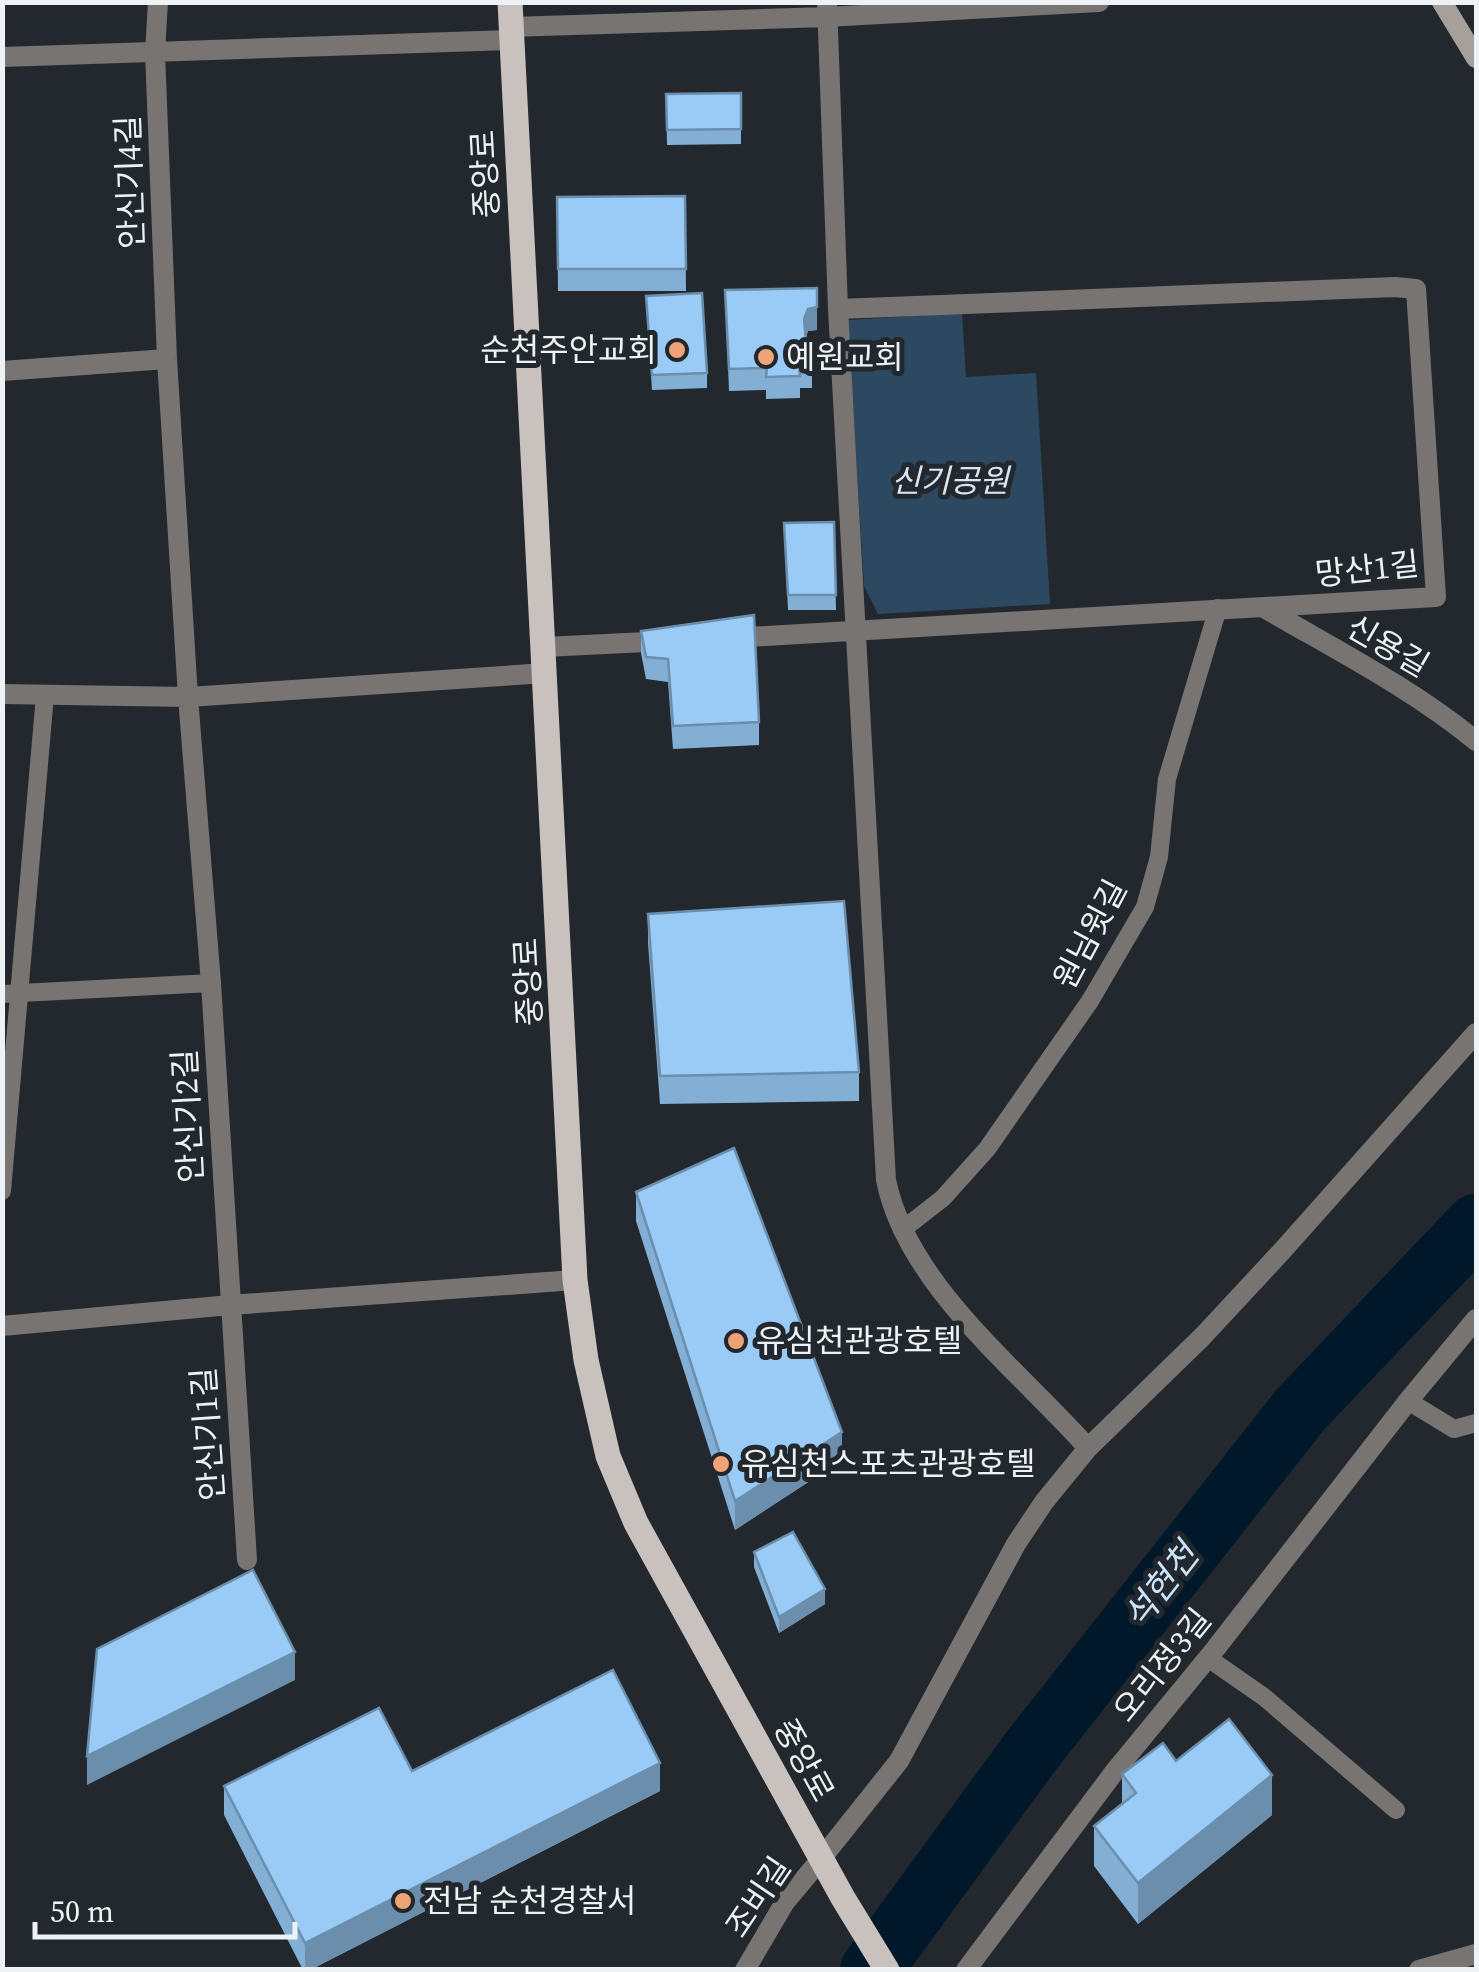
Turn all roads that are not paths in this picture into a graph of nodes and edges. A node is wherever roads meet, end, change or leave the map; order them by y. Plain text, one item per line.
1 (158, 2) edge
2 (1098, 2) edge
3 (1442, 2) edge
4 (826, 10) edge
5 (510, 23) edge
6 (154, 52) junction
7 (2, 57) edge
8 (1476, 58) edge
9 (838, 309) junction
10 (167, 359) junction
11 (2, 372) edge
12 (1218, 608) junction
13 (1266, 609) junction
14 (856, 632) junction
15 (545, 660) junction
16 (2, 694) edge
17 (45, 695) junction
18 (188, 697) junction
19 (1476, 741) edge
20 (210, 983) junction
21 (10, 993) edge
22 (1476, 1032) edge
23 (2, 1191) edge
24 (902, 1230) junction
25 (575, 1280) junction
26 (230, 1304) junction
27 (1476, 1319) edge
28 (2, 1326) edge
29 (1408, 1401) junction
30 (1476, 1423) edge
31 (1088, 1448) junction
32 (247, 1560) dead end
33 (1208, 1658) junction
34 (1396, 1810) dead end
35 (821, 1859) junction
36 (1476, 1954) edge
37 (745, 1970) edge
38 (887, 1970) edge
39 (966, 1970) edge
40 (1419, 1970) edge

1 - 6 street, 안신기4길
2 - 4 street
3 - 8 main road
4 - 5 street
4 - 9 street
5 - 6 street
5 - 15 main road, 중앙로
6 - 7 street
6 - 10 street, 안신기4길
9 - 13 street, 망산1길
9 - 14 street
10 - 11 street
10 - 18 street, 안신기4길
12 - 13 street, 망산1길
12 - 14 street, 망산1길
12 - 24 lane, 원님윗길
13 - 19 street, 신용길
14 - 15 street, 망산1길
14 - 24 street
15 - 18 street
15 - 25 main road, 중앙로
16 - 17 street
17 - 18 street
17 - 21 lane
18 - 20 street, 안신기2길
20 - 21 lane
20 - 26 street, 안신기2길
21 - 23 lane
22 - 31 street, 조비길
24 - 31 street
25 - 26 street
25 - 35 main road, 중앙로
26 - 28 street
26 - 32 street, 안신기1길
27 - 29 street, 오리정3길
29 - 30 lane
29 - 33 street, 오리정3길
31 - 35 street, 조비길
33 - 34 lane
33 - 39 street, 오리정3길
35 - 37 street, 조비길
35 - 38 main road, 중앙로
36 - 40 street

